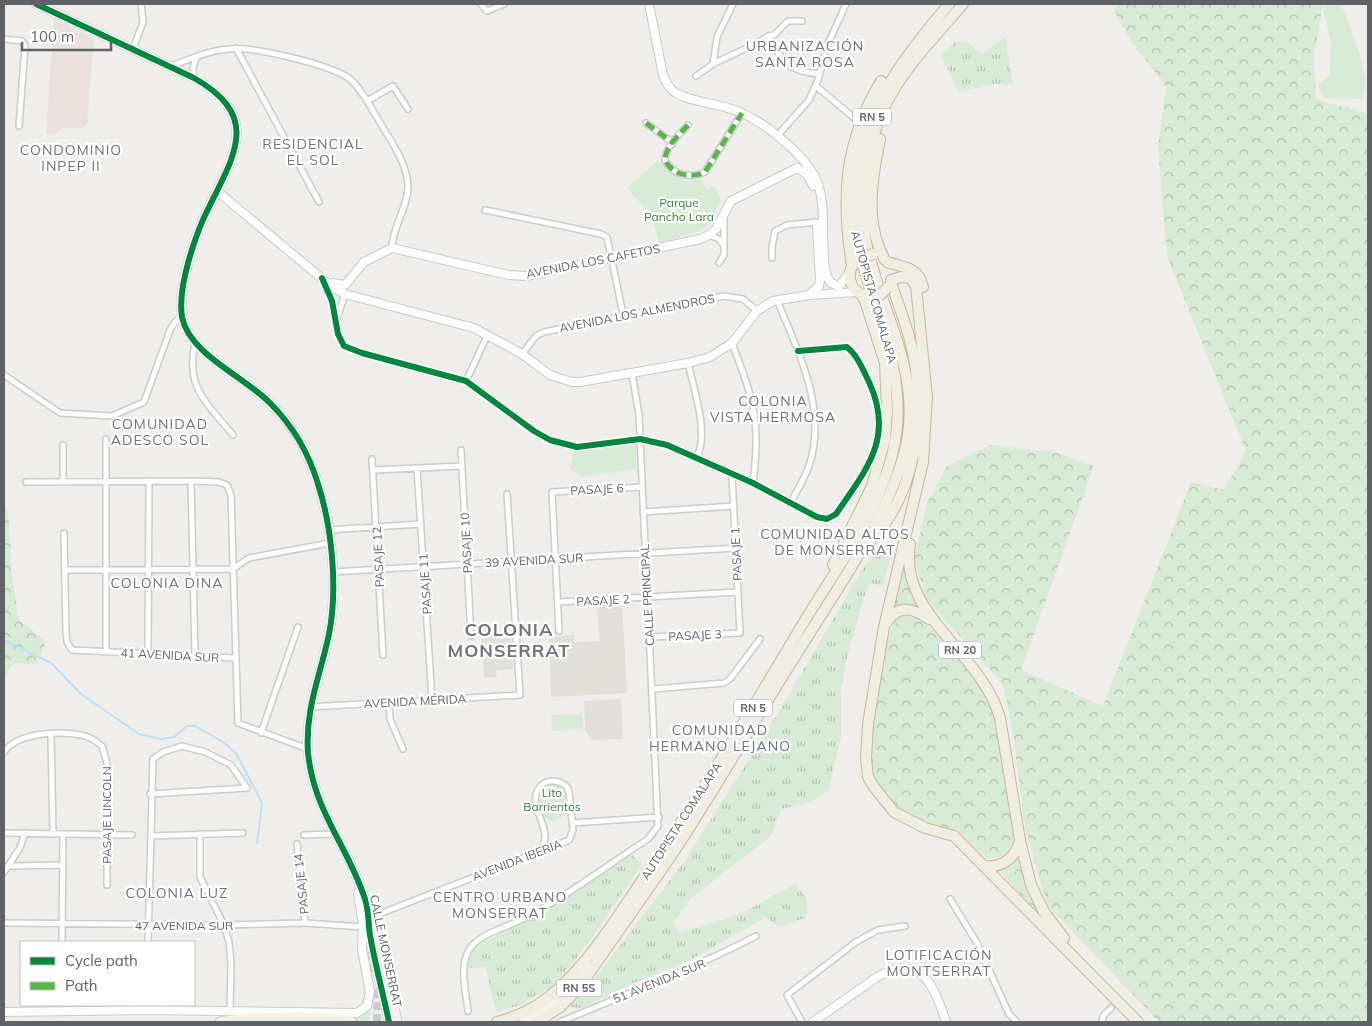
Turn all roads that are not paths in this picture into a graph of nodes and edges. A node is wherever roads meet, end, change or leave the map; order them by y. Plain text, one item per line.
1 (36, 4) edge
2 (142, 4) edge
3 (481, 4) edge
4 (504, 4) edge
5 (649, 4) edge
6 (733, 4) edge
7 (846, 4) edge
8 (949, 4) edge
9 (963, 4) edge
10 (802, 21) dead end
11 (768, 36) junction
12 (4, 39) edge
13 (914, 46) junction
14 (236, 48) junction
15 (927, 48) junction
16 (133, 50) junction
17 (196, 58) junction
18 (713, 64) junction
19 (170, 66) junction
20 (820, 74) junction
21 (696, 76) dead end
22 (194, 78) junction
23 (816, 86) junction
24 (367, 101) junction
25 (408, 109) dead end
26 (742, 112) junction
27 (853, 117) dead end
28 (646, 123) dead end
29 (688, 125) dead end
30 (19, 126) dead end
31 (777, 136) junction
32 (673, 143) junction
33 (799, 154) junction
34 (800, 169) junction
35 (814, 175) junction
36 (217, 191) junction
37 (319, 202) dead end
38 (485, 210) dead end
39 (724, 213) junction
40 (817, 222) junction
41 (709, 235) junction
42 (724, 247) junction
43 (392, 248) junction
44 (772, 258) dead end
45 (611, 259) junction
46 (886, 261) junction
47 (719, 263) dead end
48 (853, 266) junction
49 (322, 278) junction
50 (348, 283) junction
51 (890, 284) junction
52 (345, 294) junction
53 (863, 294) junction
54 (809, 295) junction
55 (367, 300) junction
56 (777, 300) junction
57 (757, 311) junction
58 (623, 314) junction
59 (182, 316) junction
60 (336, 322) junction
61 (488, 334) junction
62 (195, 343) junction
63 (732, 343) junction
64 (798, 351) junction
65 (522, 354) junction
66 (688, 363) junction
67 (632, 373) junction
68 (4, 375) edge
69 (466, 381) junction
70 (233, 435) dead end
71 (640, 438) junction
72 (106, 439) dead end
73 (63, 445) dead end
74 (461, 450) dead end
75 (697, 457) junction
76 (372, 459) dead end
77 (462, 466) junction
78 (417, 468) junction
79 (373, 470) junction
80 (732, 476) junction
81 (106, 481) junction
82 (191, 481) junction
83 (26, 482) dead end
84 (63, 482) junction
85 (150, 482) junction
86 (753, 484) junction
87 (642, 487) junction
88 (507, 494) dead end
89 (790, 504) junction
90 (734, 506) junction
91 (643, 512) junction
92 (421, 524) junction
93 (376, 527) junction
94 (328, 530) junction
95 (64, 533) dead end
96 (330, 543) junction
97 (736, 548) junction
98 (860, 550) junction
99 (645, 554) junction
100 (555, 559) junction
101 (512, 562) junction
102 (467, 564) junction
103 (423, 566) junction
104 (378, 568) junction
105 (192, 569) junction
106 (233, 569) junction
107 (65, 570) junction
108 (106, 570) junction
109 (149, 570) junction
110 (333, 572) junction
111 (822, 591) junction
112 (738, 592) junction
113 (648, 597) junction
114 (558, 602) junction
115 (936, 624) junction
116 (298, 627) dead end
117 (884, 627) junction
118 (559, 631) dead end
119 (740, 633) joint
120 (471, 636) dead end
121 (650, 638) junction
122 (760, 639) dead end
123 (106, 651) junction
124 (148, 653) junction
125 (383, 655) dead end
126 (196, 656) junction
127 (234, 658) junction
128 (653, 689) junction
129 (432, 700) junction
130 (389, 703) junction
131 (309, 707) junction
132 (261, 733) junction
133 (51, 735) junction
134 (403, 749) dead end
135 (308, 750) junction
136 (4, 752) edge
137 (150, 794) junction
138 (659, 817) junction
139 (573, 823) junction
140 (4, 833) edge
141 (25, 833) junction
142 (243, 833) dead end
143 (53, 834) junction
144 (63, 834) junction
145 (106, 834) junction
146 (200, 834) junction
147 (333, 834) junction
148 (132, 835) dead end
149 (304, 835) dead end
150 (151, 836) junction
151 (1020, 840) junction
152 (297, 844) dead end
153 (540, 850) junction
154 (346, 858) junction
155 (62, 865) junction
156 (9, 866) junction
157 (985, 866) junction
158 (4, 872) edge
159 (107, 885) dead end
160 (950, 899) dead end
161 (368, 918) junction
162 (4, 923) edge
163 (306, 923) junction
164 (62, 924) junction
165 (148, 924) junction
166 (224, 925) junction
167 (364, 926) junction
168 (906, 926) dead end
169 (756, 936) dead end
170 (62, 941) edge
171 (148, 941) edge
172 (611, 943) junction
173 (369, 952) tunnel mouth
174 (148, 1007) edge
175 (64, 1008) edge
176 (1111, 1008) dead end
177 (230, 1011) junction
178 (468, 1011) dead end
179 (4, 1012) edge
180 (220, 1022) edge
181 (352, 1022) edge
182 (389, 1022) edge
183 (397, 1022) edge
184 (497, 1022) edge
185 (523, 1022) edge
186 (537, 1022) edge
187 (560, 1022) edge
188 (802, 1022) edge
189 (813, 1022) edge
190 (946, 1022) edge
191 (1018, 1022) edge
192 (1102, 1022) edge
193 (1138, 1022) edge
194 (1147, 1022) edge

1 - 16 street, CALLE MONSERRAT
2 - 16 street
3 - 4 street
5 - 26 street
6 - 18 street
7 - 20 street
8 - 13 highway, AUTOPISTA COMALAPA / RN 5
9 - 15 highway, AUTOPISTA COMALAPA / RN 5
10 - 11 street
11 - 18 street
11 - 20 street
12 - 30 street
13 - 48 highway
13 - 111 highway, AUTOPISTA COMALAPA / RN 5
14 - 17 street
14 - 24 street
14 - 37 street
15 - 46 highway
15 - 98 highway, AUTOPISTA COMALAPA / RN 5
16 - 19 street, CALLE MONSERRAT
17 - 19 street
17 - 22 street
18 - 21 street
19 - 22 street, CALLE MONSERRAT
20 - 23 street
22 - 36 street, CALLE MONSERRAT
23 - 27 street
23 - 31 street
24 - 25 street
24 - 43 street
26 - 31 street
26 - 32 street
28 - 32 street
29 - 32 street
31 - 33 street
33 - 34 street
33 - 35 street
34 - 35 street
34 - 39 street
34 - 40 street
35 - 48 street
36 - 49 street
36 - 59 street, CALLE MONSERRAT
38 - 45 street
39 - 41 street
39 - 42 street
40 - 44 street
40 - 54 street
41 - 42 street
41 - 45 street, AVENIDA LOS CAFETOS
42 - 47 street
43 - 45 street, AVENIDA LOS CAFETOS
43 - 50 street
45 - 58 street
46 - 48 highway, RN 20, bridge
46 - 51 highway
46 - 115 highway, RN 20
48 - 53 highway
49 - 50 street
49 - 52 street
49 - 60 street
50 - 55 street
51 - 53 highway, bridge
51 - 98 highway
51 - 117 highway
52 - 55 street
52 - 60 street
53 - 54 street
53 - 111 highway
54 - 56 street
55 - 61 street
56 - 57 street
56 - 64 street
57 - 58 street, AVENIDA LOS ALMENDROS
57 - 63 street
58 - 65 street, AVENIDA LOS ALMENDROS
59 - 62 street, CALLE MONSERRAT
59 - 68 street
60 - 69 street
61 - 65 street
61 - 69 street
62 - 70 street
62 - 94 street, CALLE MONSERRAT
63 - 66 street
63 - 86 street
64 - 89 street
64 - 89 street
65 - 67 street
66 - 67 street
66 - 75 street
67 - 71 street, CALLE PRINCIPAL
69 - 71 street
71 - 75 street
71 - 87 street, CALLE PRINCIPAL
72 - 81 street
73 - 84 street
74 - 77 street, PASAJE 10
75 - 80 street
76 - 79 street, PASAJE 12
77 - 78 street
77 - 102 street, PASAJE 10
78 - 79 street
78 - 92 street, PASAJE 11
79 - 93 street, PASAJE 12
80 - 86 street
80 - 90 street, PASAJE 1
81 - 84 street
81 - 85 street
81 - 108 street
82 - 85 street
82 - 105 street
82 - 106 street
83 - 84 street
85 - 109 street
86 - 89 street
87 - 91 street, CALLE PRINCIPAL
87 - 100 street, PASAJE 6
88 - 101 street
90 - 91 street
90 - 97 street, PASAJE 1
91 - 99 street, CALLE PRINCIPAL
92 - 93 street
92 - 103 street, PASAJE 11
93 - 94 street
93 - 104 street, PASAJE 12
94 - 96 street, CALLE MONSERRAT
95 - 107 street
96 - 106 street
96 - 110 street, CALLE MONSERRAT
97 - 99 street, 39 AVENIDA SUR
97 - 112 street, PASAJE 1
98 - 172 highway, AUTOPISTA COMALAPA / RN 5
99 - 100 street, 39 AVENIDA SUR
99 - 113 street, CALLE PRINCIPAL
100 - 101 street, 39 AVENIDA SUR
100 - 114 street
101 - 102 street, 39 AVENIDA SUR
101 - 129 street, AVENIDA MÉRIDA
102 - 103 street, 39 AVENIDA SUR
102 - 120 street, PASAJE 10
103 - 104 street, 39 AVENIDA SUR
103 - 129 street, PASAJE 11
104 - 110 street, 39 AVENIDA SUR
104 - 125 street, PASAJE 12
105 - 106 street
105 - 109 street
105 - 126 street
106 - 127 street
107 - 108 street
107 - 123 street, 41 AVENIDA SUR
108 - 109 street
108 - 123 street
109 - 124 street
110 - 131 street, CALLE MONSERRAT
111 - 184 highway, AUTOPISTA COMALAPA / RN 5
112 - 113 street, PASAJE 2
112 - 119 street, PASAJE 1
113 - 114 street, PASAJE 2
113 - 121 street, CALLE PRINCIPAL
114 - 118 street
115 - 117 highway
115 - 151 highway, RN 20
116 - 132 street
117 - 157 highway
119 - 121 street, PASAJE 3
121 - 128 street, CALLE PRINCIPAL
122 - 128 street
123 - 124 street, 41 AVENIDA SUR
124 - 126 street, 41 AVENIDA SUR
126 - 127 street, 41 AVENIDA SUR
127 - 132 street
128 - 138 street, CALLE PRINCIPAL
129 - 130 street, AVENIDA MÉRIDA
130 - 131 street, AVENIDA MÉRIDA
130 - 134 street
131 - 135 street, CALLE MONSERRAT
132 - 135 street
133 - 136 street
133 - 143 street
133 - 145 street, PASAJE LINCOLN
135 - 147 street, CALLE MONSERRAT
137 - 137 street
137 - 150 street
138 - 139 street
138 - 178 street
139 - 153 street, AVENIDA IBERIA
139 - 153 street
140 - 141 street
141 - 143 street
141 - 156 street
142 - 146 street
143 - 144 street
144 - 145 street
144 - 155 street
145 - 148 street
145 - 159 street, PASAJE LINCOLN
146 - 150 street
146 - 166 street
147 - 149 street
147 - 154 street, CALLE MONSERRAT
150 - 165 street
151 - 157 highway
151 - 194 highway, RN 20
152 - 163 street, PASAJE 14
153 - 161 street, AVENIDA IBERIA
154 - 161 street, CALLE MONSERRAT
154 - 167 street, CALLE MONSERRAT
155 - 156 street
155 - 164 street
156 - 158 street
157 - 193 highway
160 - 191 street
161 - 182 street, CALLE MONSERRAT
161 - 183 main road
162 - 164 street, 47 AVENIDA SUR
163 - 166 street, 47 AVENIDA SUR
163 - 167 street, 47 AVENIDA SUR
164 - 165 street, 47 AVENIDA SUR
164 - 170 street
165 - 166 street, 47 AVENIDA SUR
165 - 171 street
166 - 177 street
167 - 173 street, CALLE MONSERRAT
167 - 177 street
168 - 188 street
169 - 187 street, 51 AVENIDA SUR
172 - 185 main road, RN 5
172 - 186 highway, RN 5S
174 - 175 street
174 - 177 street
175 - 179 street
176 - 192 street
180 - 181 main road
189 - 190 street

